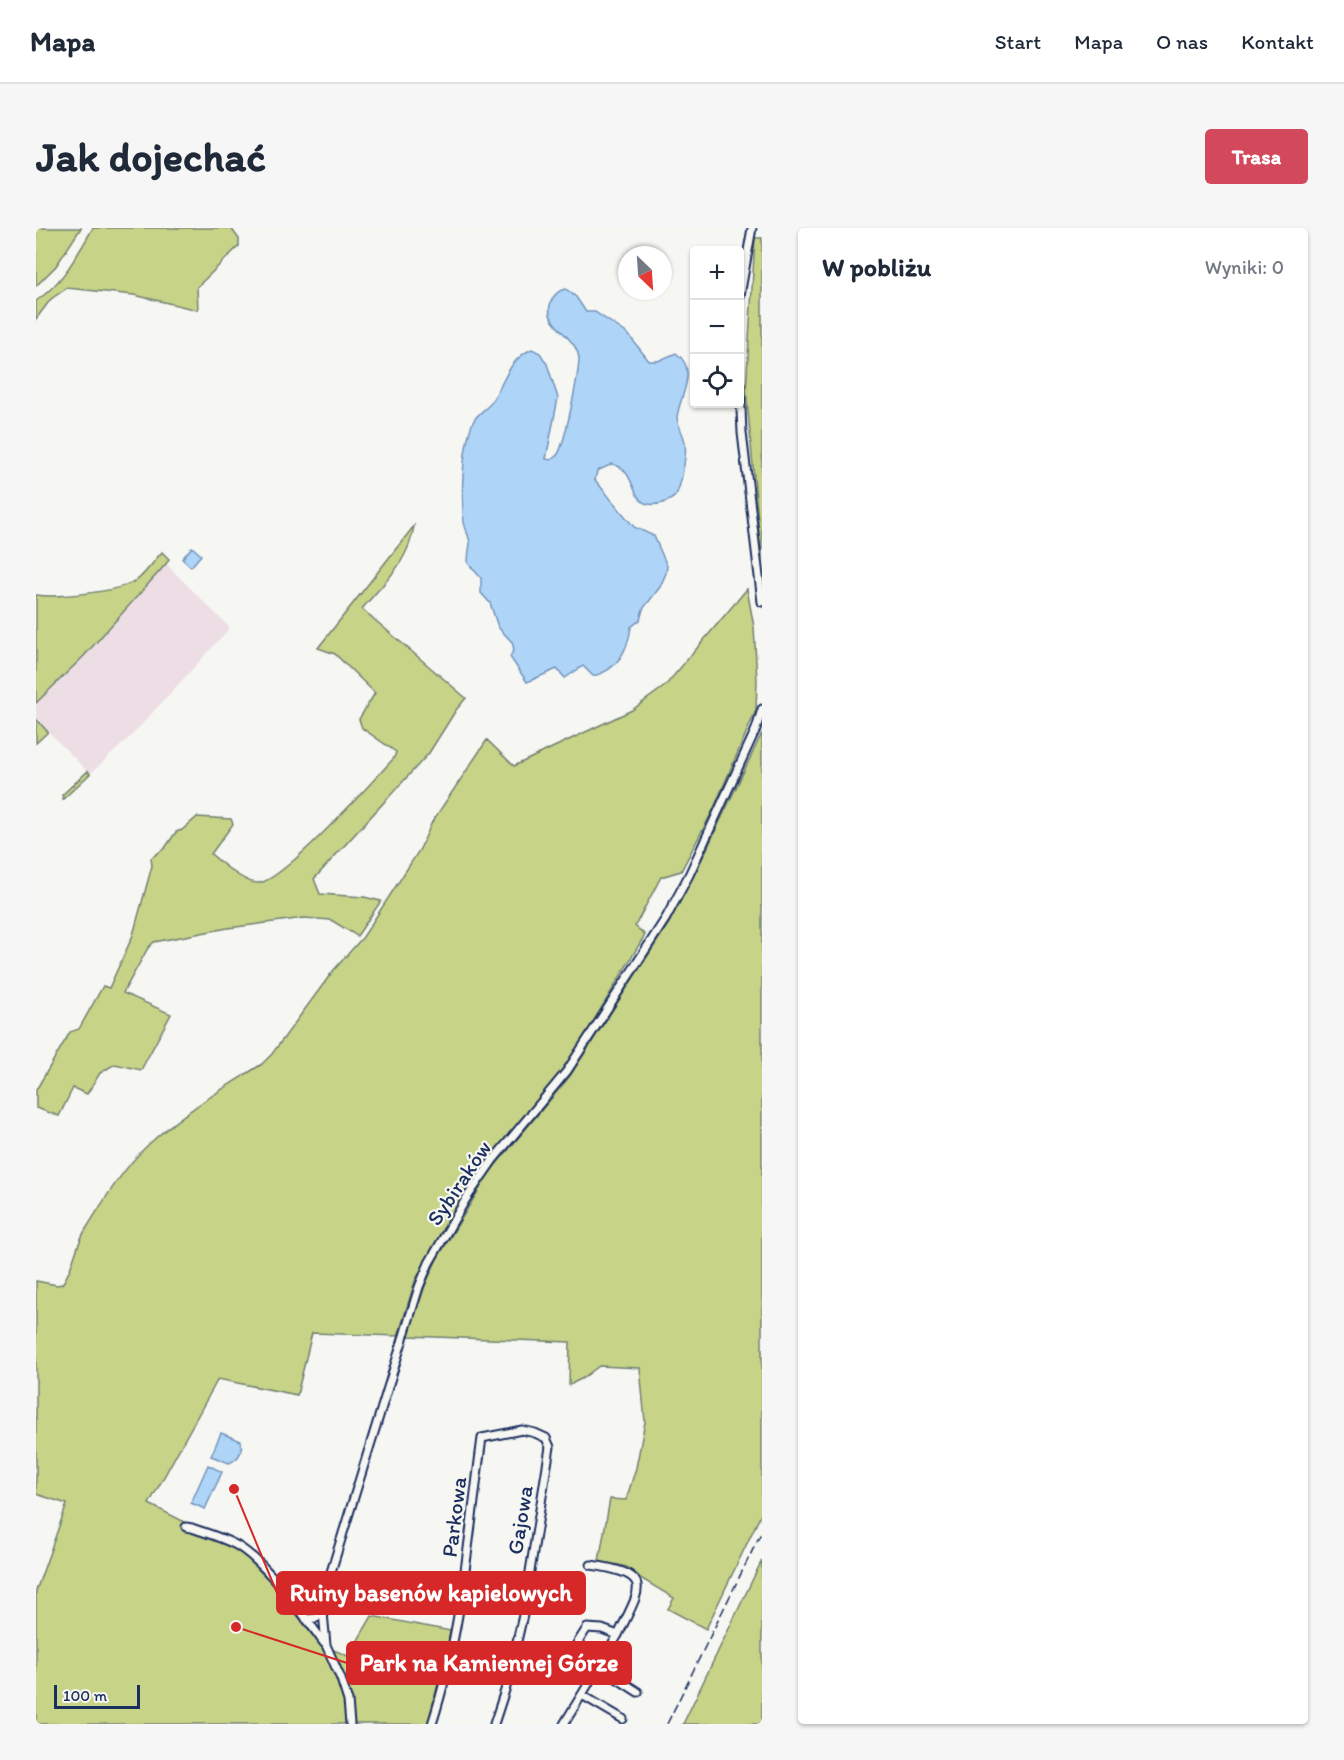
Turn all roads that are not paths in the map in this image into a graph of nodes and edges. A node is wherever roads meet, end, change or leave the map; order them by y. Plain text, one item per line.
1 (752, 228) edge
2 (744, 273) edge
3 (741, 408) edge
4 (762, 602) edge
5 (762, 709) edge
6 (501, 1434) joint
7 (186, 1527) dead end
8 (591, 1565) dead end
9 (322, 1612) junction
10 (306, 1619) junction
11 (618, 1635) junction
12 (326, 1645) junction
13 (566, 1661) dead end
14 (599, 1667) junction
15 (638, 1692) dead end
16 (582, 1695) junction
17 (622, 1719) dead end
18 (350, 1724) edge
19 (432, 1724) edge
20 (494, 1724) edge
21 (564, 1724) edge

1 - 2 street
3 - 4 street
5 - 9 street, Sybiraków
6 - 19 street, Parkowa
6 - 20 street, Gajowa
7 - 10 street
8 - 11 street
9 - 10 street
9 - 12 street, Sybiraków
10 - 12 street
11 - 13 street
11 - 14 street
12 - 18 street, Sybiraków
14 - 15 street
14 - 16 street
16 - 17 street
16 - 21 street

